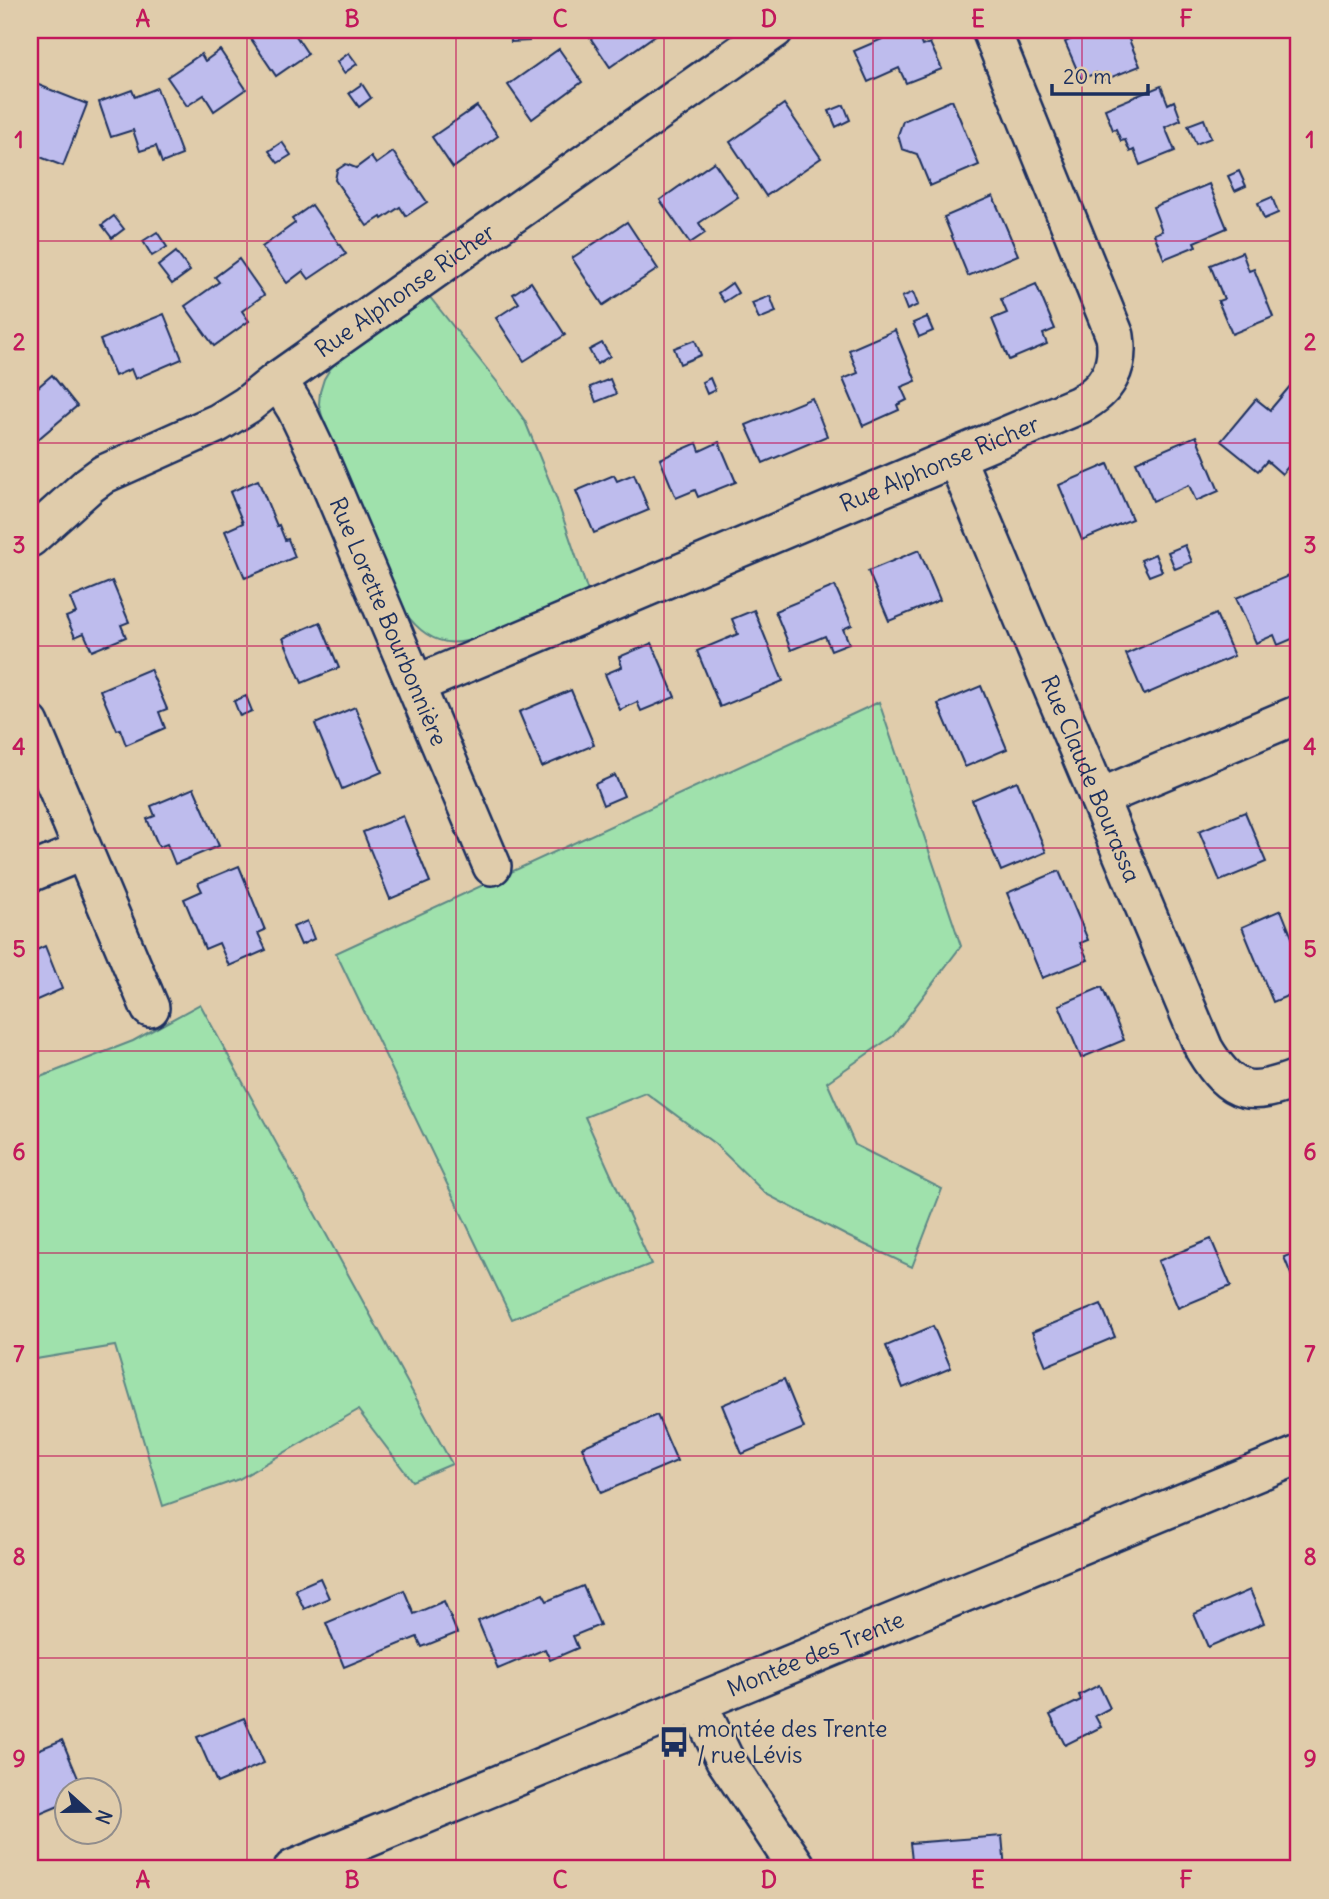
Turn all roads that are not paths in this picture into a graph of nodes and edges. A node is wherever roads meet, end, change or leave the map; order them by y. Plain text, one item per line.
1 (774, 30) edge
2 (991, 30) edge
3 (278, 380) junction
4 (956, 458) junction
5 (30, 538) edge
6 (416, 684) junction
7 (1299, 715) edge
8 (30, 724) edge
9 (1100, 798) junction
10 (83, 851) junction
11 (492, 866) dead end
12 (30, 873) edge
13 (150, 1008) dead end
14 (1299, 1078) edge
15 (1299, 1455) edge
16 (698, 1704) junction
17 (293, 1869) edge
18 (798, 1869) edge

1 - 3 street, Rue Alphonse Richer
2 - 4 street, Rue Alphonse Richer
3 - 5 street, Rue Alphonse Richer
3 - 6 street, Rue Lorette Bourbonnière
4 - 6 street, Rue Alphonse Richer
4 - 9 street, Rue Claude Bourassa
6 - 11 street, Rue Lorette Bourbonnière
7 - 9 street
8 - 10 street
9 - 14 street, Rue Claude Bourassa
10 - 12 street
10 - 13 street
15 - 16 street, Montée des Trente
16 - 17 street, Montée des Trente
16 - 18 street

